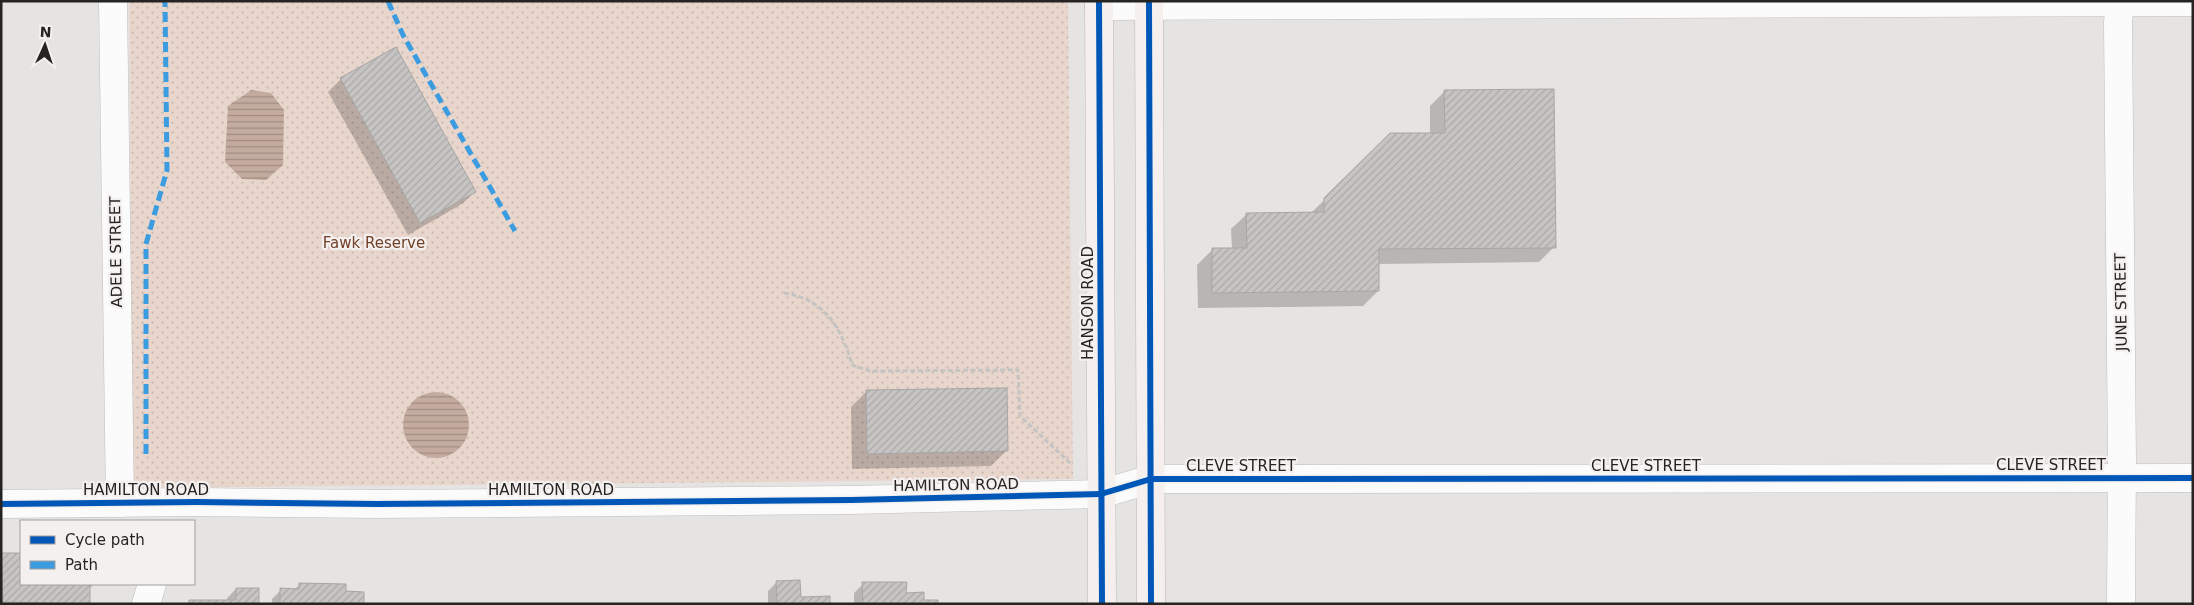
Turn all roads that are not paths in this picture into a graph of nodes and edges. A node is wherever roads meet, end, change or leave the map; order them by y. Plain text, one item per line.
1 (113, 1) edge
2 (2120, 2) edge
3 (2193, 2) edge
4 (1099, 4) edge
5 (1149, 4) edge
6 (2122, 478) junction
7 (2193, 478) edge
8 (1151, 479) junction
9 (1102, 494) junction
10 (197, 502) junction
11 (120, 503) junction
12 (1, 504) edge
13 (177, 520) edge
14 (1102, 604) edge
15 (1151, 604) edge
16 (2122, 604) edge

1 - 11 street, ADELE STREET
2 - 3 street
2 - 5 street
2 - 6 street, JUNE STREET
4 - 5 street
4 - 9 main road, HANSON ROAD
5 - 8 main road
6 - 7 street, CLEVE STREET
6 - 8 street, CLEVE STREET
6 - 16 street, JUNE STREET
8 - 9 street, CLEVE STREET
8 - 15 main road
9 - 10 street, HAMILTON ROAD
9 - 14 main road, HANSON ROAD
10 - 11 street, HAMILTON ROAD
10 - 13 street
11 - 12 street, HAMILTON ROAD

